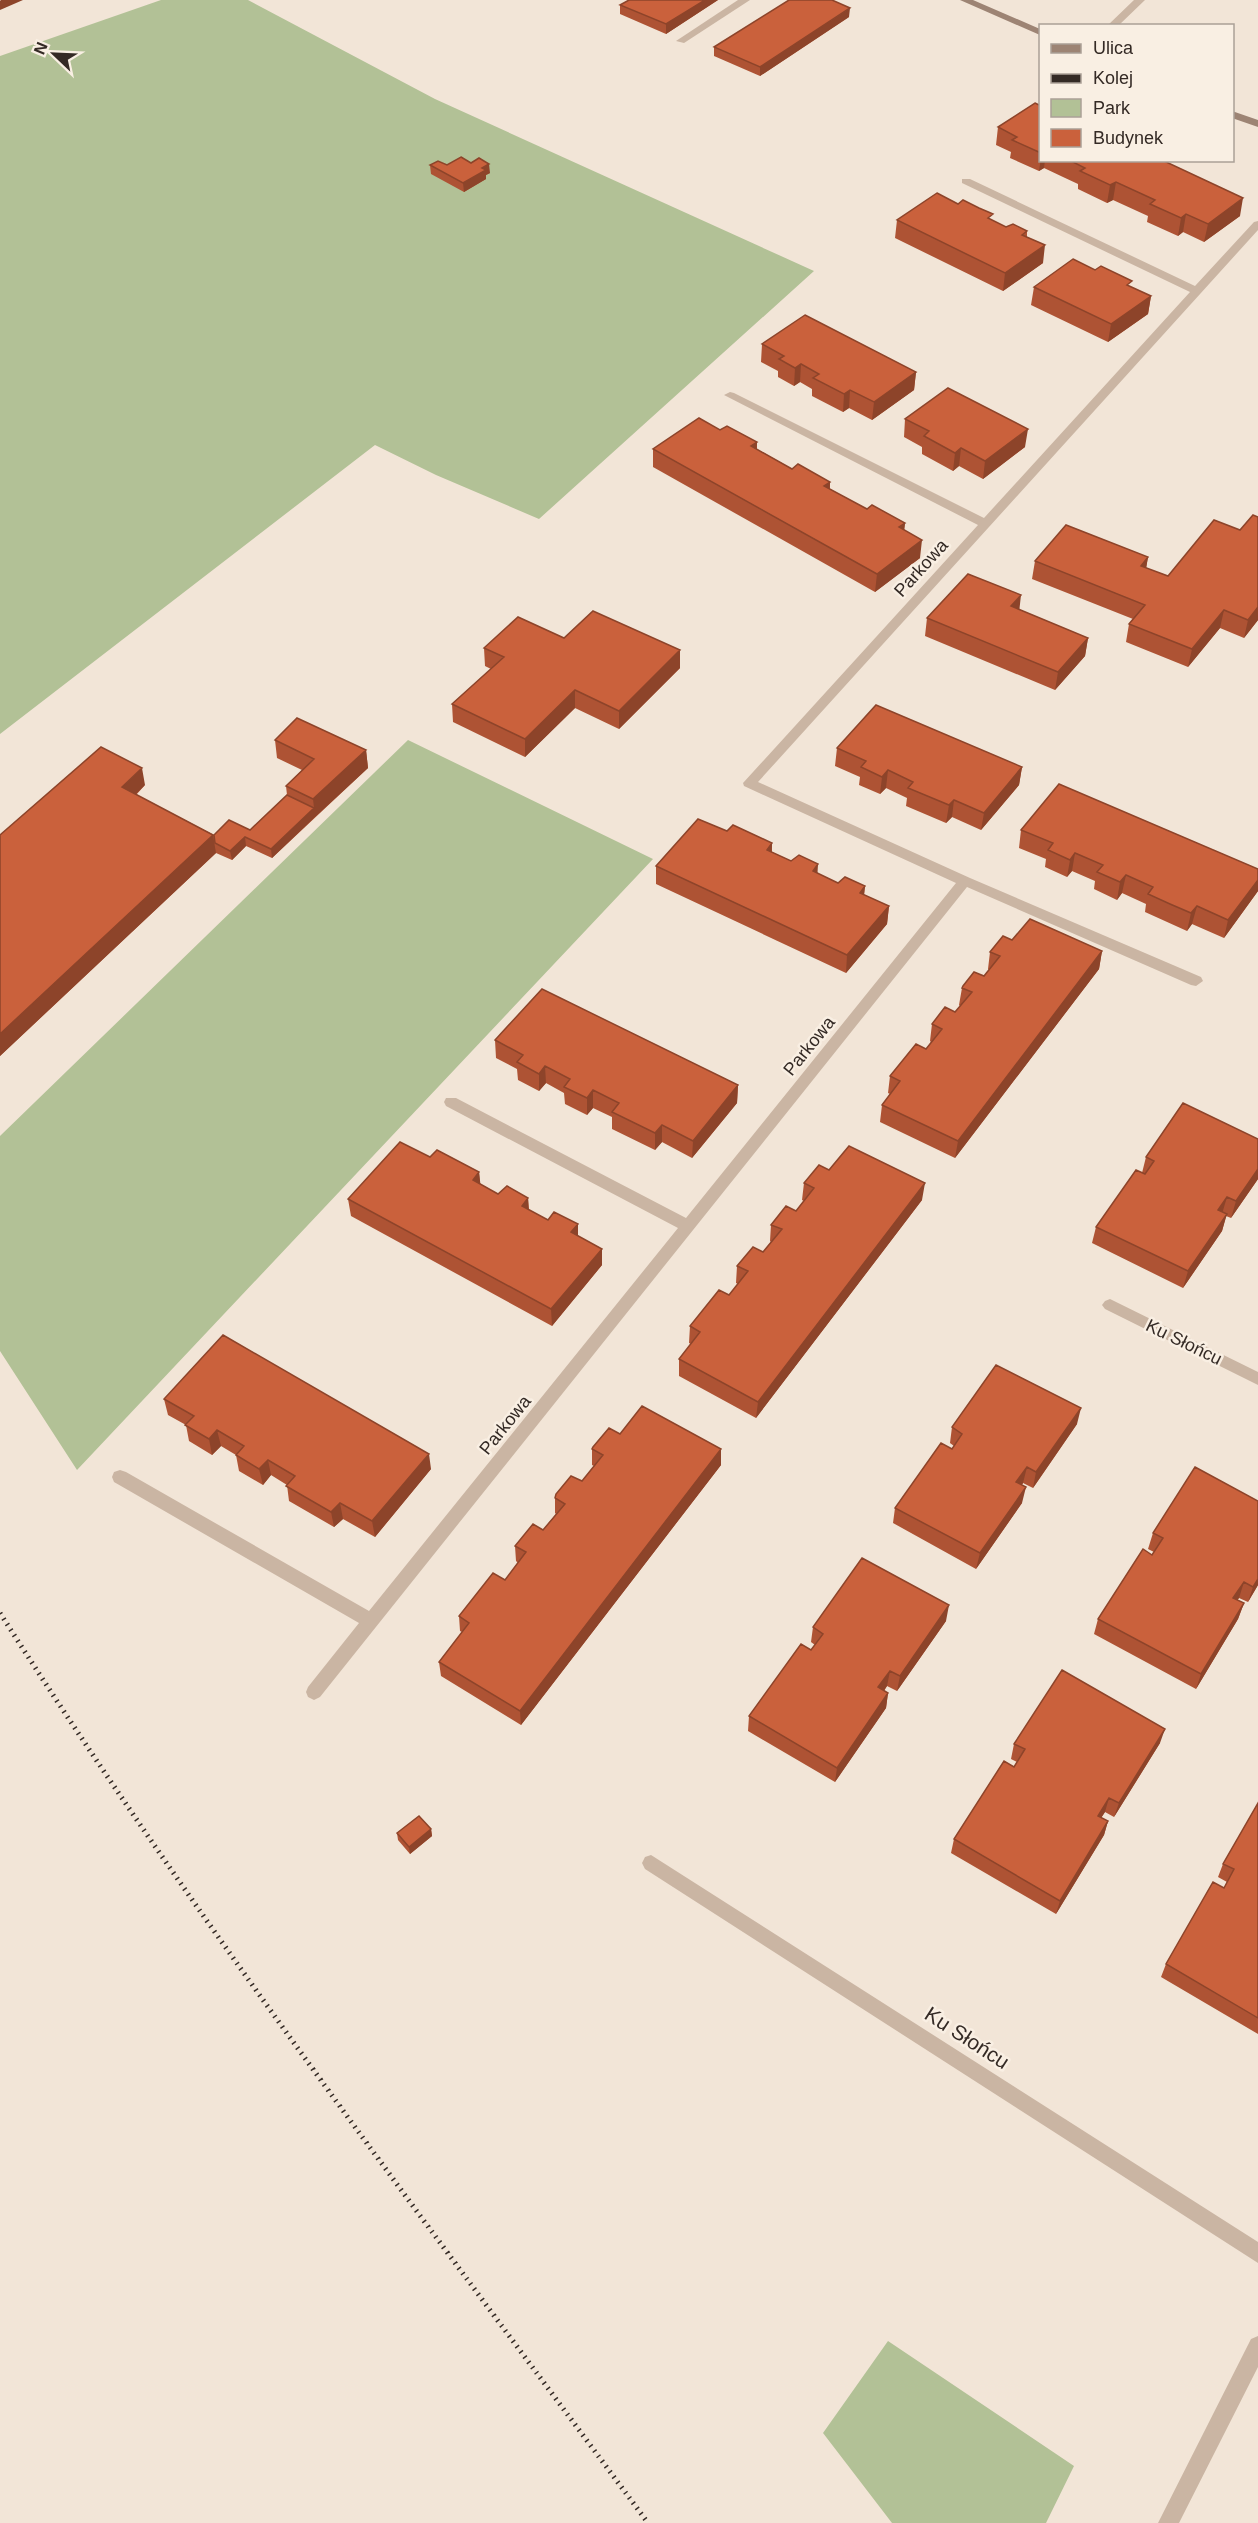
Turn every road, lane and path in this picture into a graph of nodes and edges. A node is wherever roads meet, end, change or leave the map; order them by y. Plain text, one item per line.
1 (746, 0) edge
2 (965, 0) edge
3 (1140, 0) edge
4 (1114, 24) edge
5 (1039, 31) edge
6 (681, 41) dead end
7 (1234, 114) edge
8 (1258, 124) edge
9 (966, 181) dead end
10 (1258, 224) edge
11 (1197, 291) junction
12 (730, 395) dead end
13 (986, 524) junction
14 (965, 881) junction
15 (1196, 981) dead end
16 (451, 1102) dead end
17 (687, 1226) junction
18 (1110, 1305) dead end
19 (1258, 1379) edge
20 (120, 1477) dead end
21 (372, 1621) junction
22 (314, 1692) dead end
23 (651, 1863) dead end
24 (1258, 2253) edge
25 (1258, 2346) edge
26 (1168, 2523) edge

1 - 6 street
2 - 5 main road
3 - 4 street
7 - 8 main road
9 - 11 street
10 - 11 street, Parkowa
11 - 13 street, Parkowa
12 - 13 street
13 - 14 street, Parkowa
14 - 15 street
14 - 17 street, Parkowa
16 - 17 street
17 - 21 street, Parkowa
18 - 19 street, Ku Słońcu
20 - 21 street
21 - 22 street, Parkowa
23 - 24 street, Ku Słońcu
25 - 26 street

